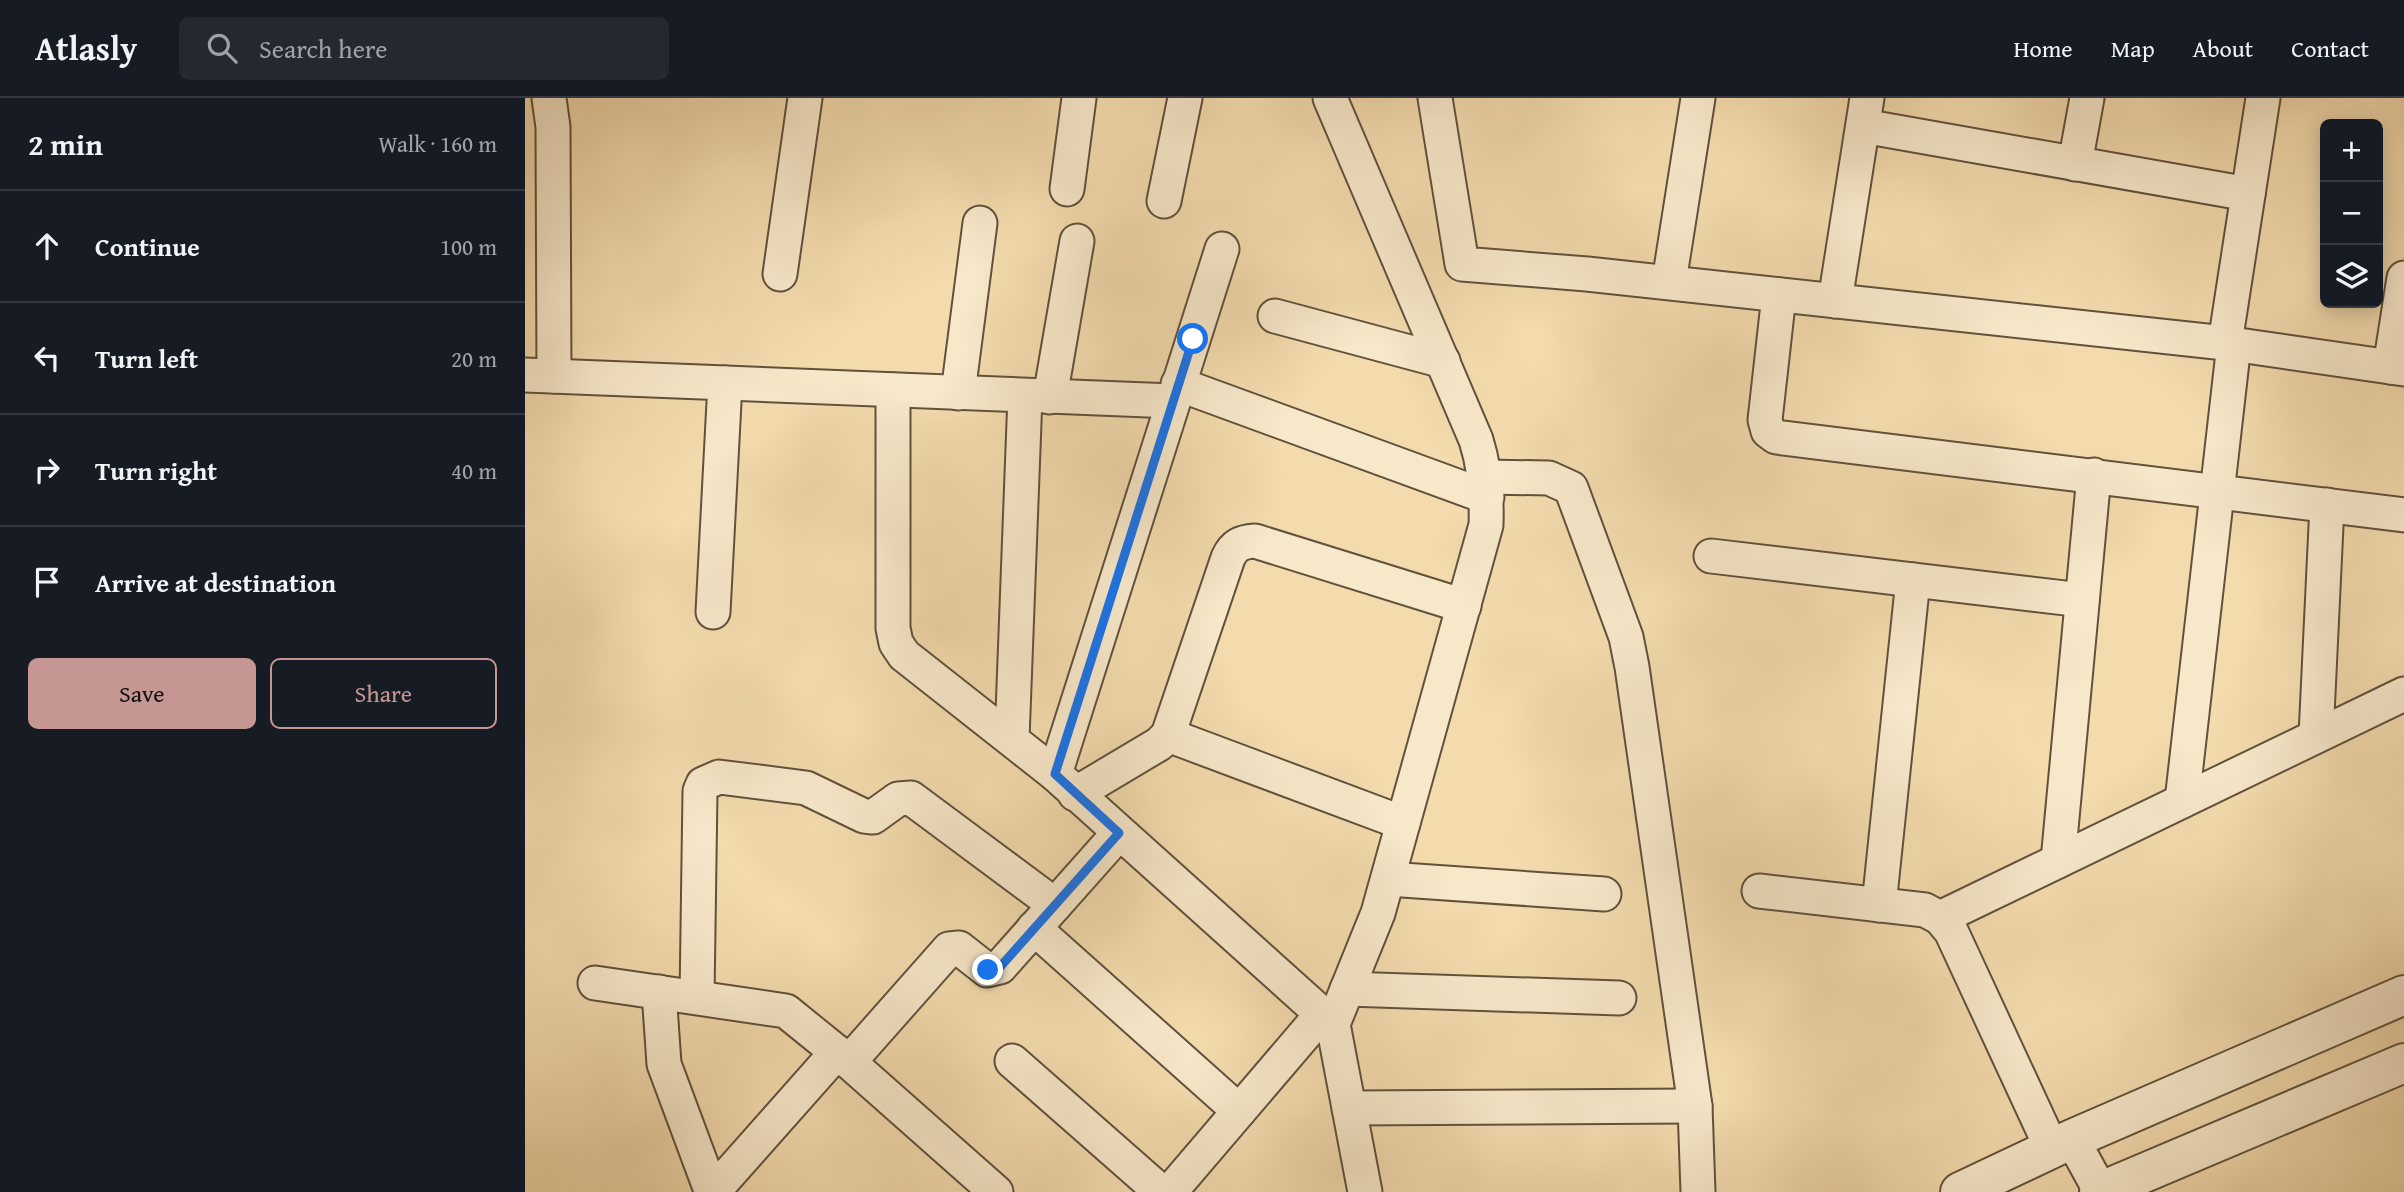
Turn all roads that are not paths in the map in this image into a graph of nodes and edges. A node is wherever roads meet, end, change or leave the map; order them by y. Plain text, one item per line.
1 (548, 98) edge
2 (805, 98) edge
3 (1079, 98) edge
4 (1185, 98) edge
5 (1330, 98) edge
6 (1435, 98) edge
7 (1698, 98) edge
8 (2087, 98) edge
9 (2263, 98) edge
10 (1865, 112) edge
11 (2075, 164) junction
12 (1066, 188) dead end
13 (2248, 194) junction
14 (1164, 201) dead end
15 (980, 223) dead end
16 (1077, 241) dead end
17 (1222, 249) dead end
18 (780, 274) dead end
19 (2404, 278) edge
20 (1669, 282) junction
21 (1779, 295) junction
22 (1835, 301) junction
23 (1275, 316) dead end
24 (2229, 344) junction
25 (1443, 361) junction
26 (2397, 368) edge
27 (539, 376) edge
28 (725, 383) junction
29 (894, 390) junction
30 (958, 393) junction
31 (1176, 393) junction
32 (1038, 396) junction
33 (2094, 475) junction
34 (1486, 487) junction
35 (2217, 490) junction
36 (2327, 505) junction
37 (2404, 515) edge
38 (1710, 556) dead end
39 (1913, 580) junction
40 (2082, 600) junction
41 (1464, 606) junction
42 (713, 612) dead end
43 (2404, 694) edge
44 (1168, 735) junction
45 (2316, 736) junction
46 (1012, 739) junction
47 (1065, 784) junction
48 (2182, 801) junction
49 (1403, 822) junction
50 (1119, 833) junction
51 (2058, 861) junction
52 (1388, 879) junction
53 (1759, 891) dead end
54 (1604, 894) dead end
55 (1879, 905) junction
56 (1044, 916) junction
57 (1940, 918) junction
58 (595, 982) dead end
59 (1347, 989) junction
60 (659, 992) junction
61 (2404, 995) edge
62 (697, 997) junction
63 (1619, 998) dead end
64 (1327, 1019) junction
65 (843, 1057) junction
66 (1011, 1061) dead end
67 (2404, 1063) edge
68 (1695, 1106) junction
69 (1349, 1108) junction
70 (1239, 1111) junction
71 (2062, 1144) junction
72 (996, 1192) edge
73 (1161, 1192) edge
74 (1170, 1192) edge
75 (1365, 1192) edge
76 (1698, 1192) edge
77 (1960, 1192) edge
78 (2100, 1192) edge

1 - 27 street
2 - 18 street
3 - 12 street
4 - 14 street
5 - 25 street
6 - 20 street
7 - 20 street
8 - 11 street
9 - 13 street
10 - 11 street
10 - 22 street
11 - 13 street
13 - 24 street
15 - 30 street
16 - 32 street
17 - 31 street
19 - 26 street
20 - 21 street
21 - 22 street
21 - 33 street
22 - 24 street
23 - 25 street
24 - 26 street
24 - 35 street
25 - 34 street
27 - 28 street
28 - 29 street
28 - 42 street
29 - 30 street
29 - 46 street
30 - 32 street
31 - 32 street
31 - 34 street
31 - 47 street
32 - 46 street
33 - 35 street
33 - 40 street
34 - 41 street
34 - 68 street
35 - 36 street
35 - 48 street
36 - 37 street
36 - 45 street
38 - 39 street
39 - 40 street
39 - 55 street
40 - 51 street
41 - 44 street
41 - 49 street
43 - 45 street
44 - 47 street
44 - 49 street
45 - 48 street
46 - 47 street
47 - 50 street
48 - 51 street
49 - 52 street
50 - 56 street
50 - 64 street
51 - 57 street
52 - 54 street
52 - 59 street
53 - 55 street
55 - 57 street
56 - 62 street
56 - 65 street
56 - 70 street
57 - 71 street
58 - 60 street
59 - 63 street
59 - 64 street
60 - 62 street
60 - 65 street
61 - 71 street
62 - 65 street
64 - 69 street
64 - 70 street
65 - 72 street
66 - 73 street
67 - 78 street
68 - 69 street
68 - 76 street
69 - 75 street
70 - 74 street
71 - 77 street
71 - 78 street

